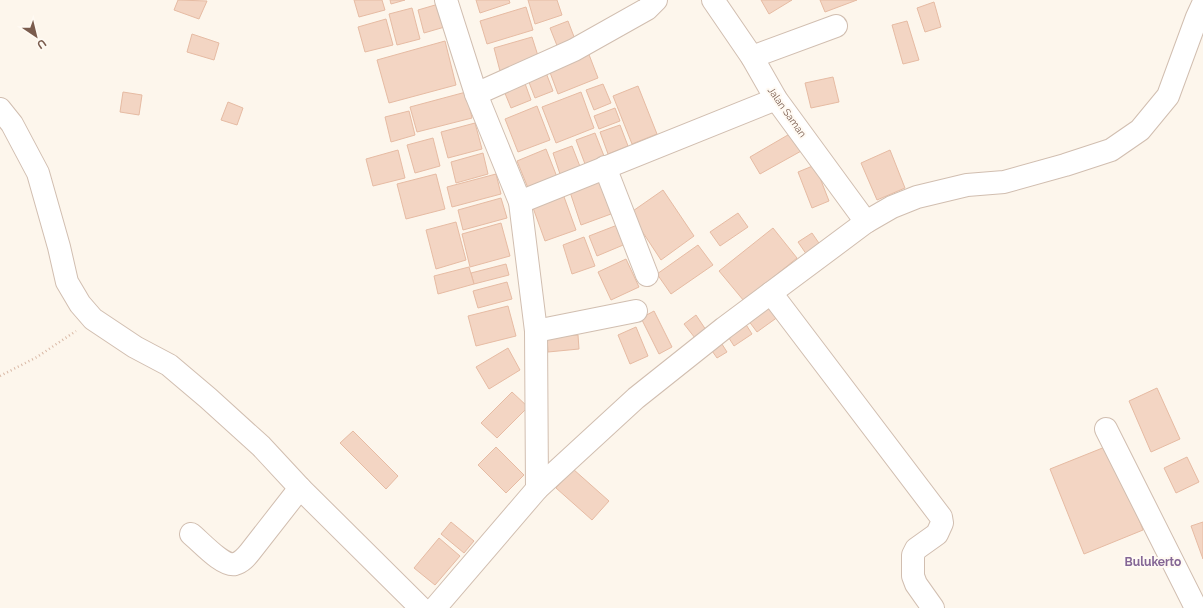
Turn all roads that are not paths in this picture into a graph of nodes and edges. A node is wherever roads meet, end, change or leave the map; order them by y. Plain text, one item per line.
1 (446, 0) edge
2 (656, 0) edge
3 (718, 2) edge
4 (1203, 4) edge
5 (836, 26) dead end
6 (752, 57) junction
7 (476, 94) junction
8 (776, 99) junction
9 (0, 109) edge
10 (605, 167) junction
11 (520, 202) junction
12 (866, 222) junction
13 (647, 275) dead end
14 (771, 293) junction
15 (636, 311) dead end
16 (536, 331) junction
17 (1106, 429) dead end
18 (300, 488) junction
19 (537, 489) junction
20 (191, 534) dead end
21 (420, 608) edge
22 (435, 608) edge
23 (933, 608) edge
24 (1196, 608) edge

1 - 7 street
2 - 7 street
3 - 6 street, Jalan Saman
4 - 12 street
5 - 6 street
6 - 8 street, Jalan Saman
7 - 11 street
8 - 10 street
8 - 12 street, Jalan Saman
9 - 18 street
10 - 11 street
10 - 13 street
11 - 16 street
12 - 14 street
14 - 19 street
14 - 23 street
15 - 16 street
16 - 19 street
17 - 24 street
18 - 20 street
18 - 21 street
19 - 22 street

